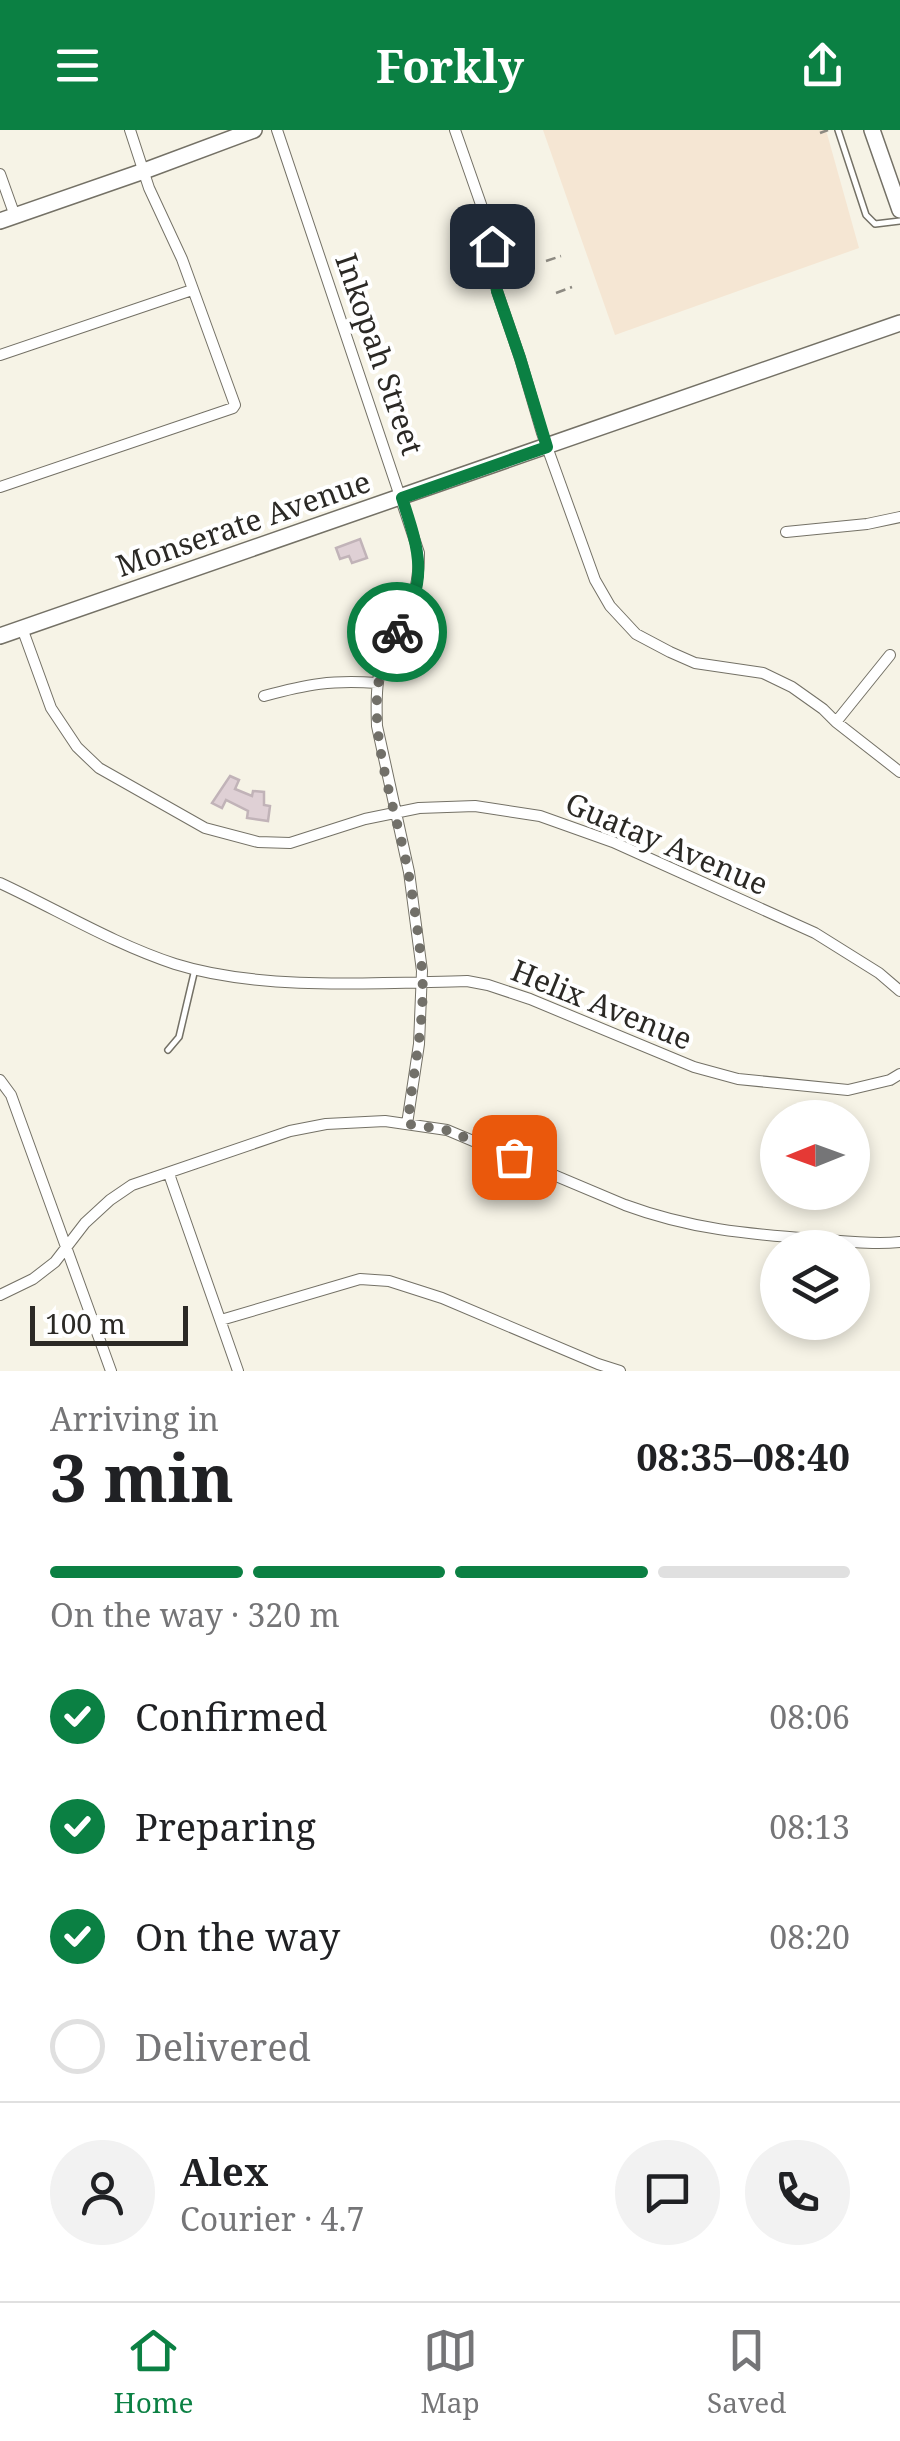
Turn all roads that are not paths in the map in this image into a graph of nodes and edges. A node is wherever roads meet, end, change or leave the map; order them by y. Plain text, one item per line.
1 (130, 130) edge
2 (254, 130) edge
3 (277, 130) edge
4 (455, 130) edge
5 (838, 130) edge
6 (872, 130) edge
7 (144, 172) junction
8 (0, 174) edge
9 (894, 178) edge
10 (900, 210) edge
11 (7, 218) edge
12 (900, 222) edge
13 (192, 290) junction
14 (900, 323) edge
15 (0, 355) edge
16 (547, 447) junction
17 (0, 486) edge
18 (402, 498) junction
19 (900, 517) edge
20 (786, 532) dead end
21 (22, 628) junction
22 (0, 636) edge
23 (890, 654) dead end
24 (377, 683) junction
25 (264, 696) dead end
26 (836, 722) junction
27 (900, 772) edge
28 (395, 812) junction
29 (0, 883) edge
30 (196, 968) junction
31 (422, 982) junction
32 (900, 991) edge
33 (168, 1050) dead end
34 (900, 1074) edge
35 (0, 1080) edge
36 (408, 1124) junction
37 (169, 1174) junction
38 (900, 1242) edge
39 (67, 1248) junction
40 (0, 1295) edge
41 (220, 1320) junction
42 (111, 1371) edge
43 (238, 1371) edge
44 (620, 1371) edge

1 - 7 street
2 - 7 street
3 - 18 street, Inkopah Street
4 - 16 street
5 - 12 lane
6 - 9 street
7 - 11 street
7 - 13 street
8 - 11 street
9 - 10 street
13 - 15 street
13 - 17 street
14 - 16 street, Monserate Avenue
16 - 18 street, Monserate Avenue
16 - 26 street
18 - 21 street, Monserate Avenue
18 - 24 street, Inkopah Street
19 - 20 street
21 - 22 street, Monserate Avenue
21 - 28 street, Guatay Avenue
23 - 26 street
24 - 25 street
24 - 28 street, Inkopah Street
26 - 27 street
28 - 31 street, Inkopah Street
28 - 32 street, Guatay Avenue
29 - 30 street, Helix Avenue
30 - 31 street, Helix Avenue
30 - 33 lane
31 - 34 street, Helix Avenue
31 - 36 street, Inkopah Street
35 - 39 street
36 - 37 street
36 - 38 street
37 - 39 street
37 - 41 street
39 - 40 street
39 - 42 street
41 - 43 street
41 - 44 street

